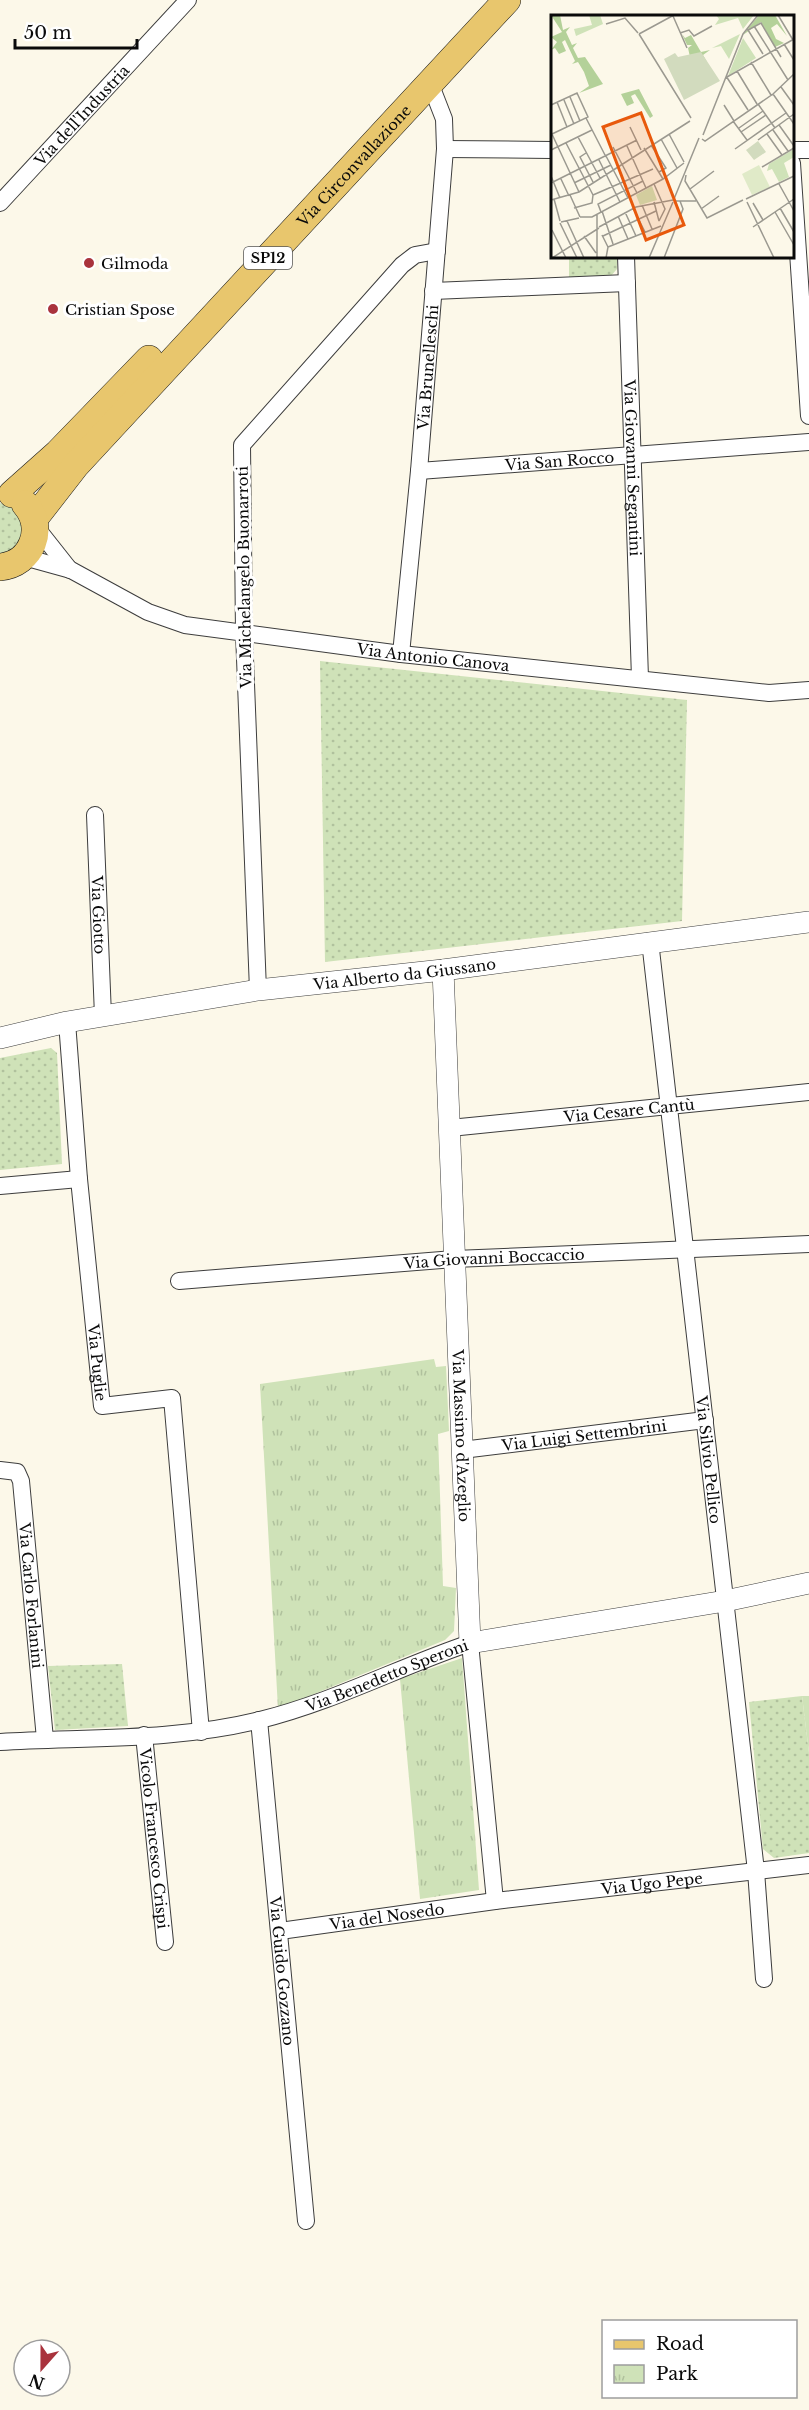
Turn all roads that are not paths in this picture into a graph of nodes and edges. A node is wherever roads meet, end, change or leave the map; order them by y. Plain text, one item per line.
1 (188, 0) edge
2 (483, 0) edge
3 (507, 0) edge
4 (430, 83) junction
5 (445, 149) junction
6 (551, 150) edge
7 (794, 193) edge
8 (0, 203) edge
9 (437, 251) junction
10 (626, 258) edge
11 (627, 283) junction
12 (433, 291) junction
13 (809, 416) edge
14 (809, 442) edge
15 (633, 454) junction
16 (419, 471) junction
17 (6, 493) edge
18 (35, 523) junction
19 (8, 565) edge
20 (70, 570) junction
21 (244, 633) junction
22 (401, 654) junction
23 (640, 678) junction
24 (809, 690) edge
25 (95, 816) dead end
26 (809, 921) edge
27 (650, 941) junction
28 (443, 970) junction
29 (258, 990) junction
30 (103, 1016) junction
31 (67, 1022) junction
32 (0, 1038) edge
33 (809, 1092) edge
34 (669, 1107) junction
35 (450, 1128) junction
36 (79, 1179) junction
37 (0, 1186) edge
38 (809, 1244) edge
39 (686, 1250) junction
40 (454, 1259) junction
41 (179, 1281) dead end
42 (705, 1420) junction
43 (462, 1450) junction
44 (0, 1470) edge
45 (809, 1583) edge
46 (725, 1601) junction
47 (470, 1643) junction
48 (259, 1720) junction
49 (201, 1732) junction
50 (144, 1735) junction
51 (45, 1739) junction
52 (0, 1742) edge
53 (809, 1865) edge
54 (756, 1871) junction
55 (495, 1901) junction
56 (280, 1931) junction
57 (165, 1942) dead end
58 (764, 1979) dead end
59 (306, 2220) dead end

1 - 8 street, Via dell'Industria
2 - 17 main road, Via Circonvallazione / SP12
3 - 4 main road, Via Circonvallazione / SP12
4 - 5 street, Via Brunelleschi
4 - 18 main road, Via Circonvallazione / SP12
5 - 6 street
5 - 9 street, Via Brunelleschi
7 - 13 street
9 - 12 street, Via Brunelleschi
9 - 21 street, Via Michelangelo Buonarroti
10 - 11 street, Via Giovanni Segantini
11 - 12 street
11 - 15 street, Via Giovanni Segantini
12 - 16 street, Via Brunelleschi
14 - 15 street, Via San Rocco
15 - 16 street, Via San Rocco
15 - 23 street, Via Giovanni Segantini
16 - 22 street, Via Brunelleschi
17 - 18 main road
18 - 19 main road, Via Circonvallazione
18 - 20 street, Via Antonio Canova
19 - 20 street, Via Antonio Canova
20 - 21 street, Via Antonio Canova
21 - 22 street, Via Antonio Canova
21 - 29 street, Via Michelangelo Buonarroti
22 - 23 street, Via Antonio Canova
23 - 24 street, Via Antonio Canova
25 - 30 street, Via Giotto
26 - 27 street, Via Alberto da Giussano
27 - 28 street, Via Alberto da Giussano
27 - 34 street, Via Silvio Pellico
28 - 29 street, Via Alberto da Giussano
28 - 35 street, Via Massimo d'Azeglio
29 - 30 street, Via Alberto da Giussano
30 - 31 street, Via Alberto da Giussano
31 - 32 street, Via Alberto da Giussano
31 - 36 street, Via Puglie
33 - 34 street, Via Cesare Cantù
34 - 35 street, Via Cesare Cantù
34 - 39 street, Via Silvio Pellico
35 - 40 street, Via Massimo d'Azeglio
36 - 37 street
36 - 49 street, Via Puglie
38 - 39 street, Via Giovanni Boccaccio
39 - 40 street, Via Giovanni Boccaccio
39 - 42 street, Via Silvio Pellico
40 - 41 street, Via Giovanni Boccaccio
40 - 43 street, Via Massimo d'Azeglio
42 - 43 street, Via Luigi Settembrini
42 - 46 street, Via Silvio Pellico
43 - 47 street, Via Massimo d'Azeglio
44 - 51 street, Via Carlo Forlanini
45 - 46 street, Via Benedetto Speroni
46 - 47 street, Via Benedetto Speroni
46 - 54 street, Via Silvio Pellico
47 - 48 street, Via Benedetto Speroni
47 - 55 street, Via Massimo d'Azeglio
48 - 49 street, Via Benedetto Speroni
48 - 56 street, Via Guido Gozzano
49 - 50 street, Via Benedetto Speroni
50 - 51 street, Via Benedetto Speroni
50 - 57 street, Vicolo Francesco Crispi
51 - 52 street, Via Benedetto Speroni
53 - 54 street, Via Ugo Pepe
54 - 55 street, Via Ugo Pepe
54 - 58 street, Via Silvio Pellico
55 - 56 street, Via del Nosedo
56 - 59 street, Via Guido Gozzano

